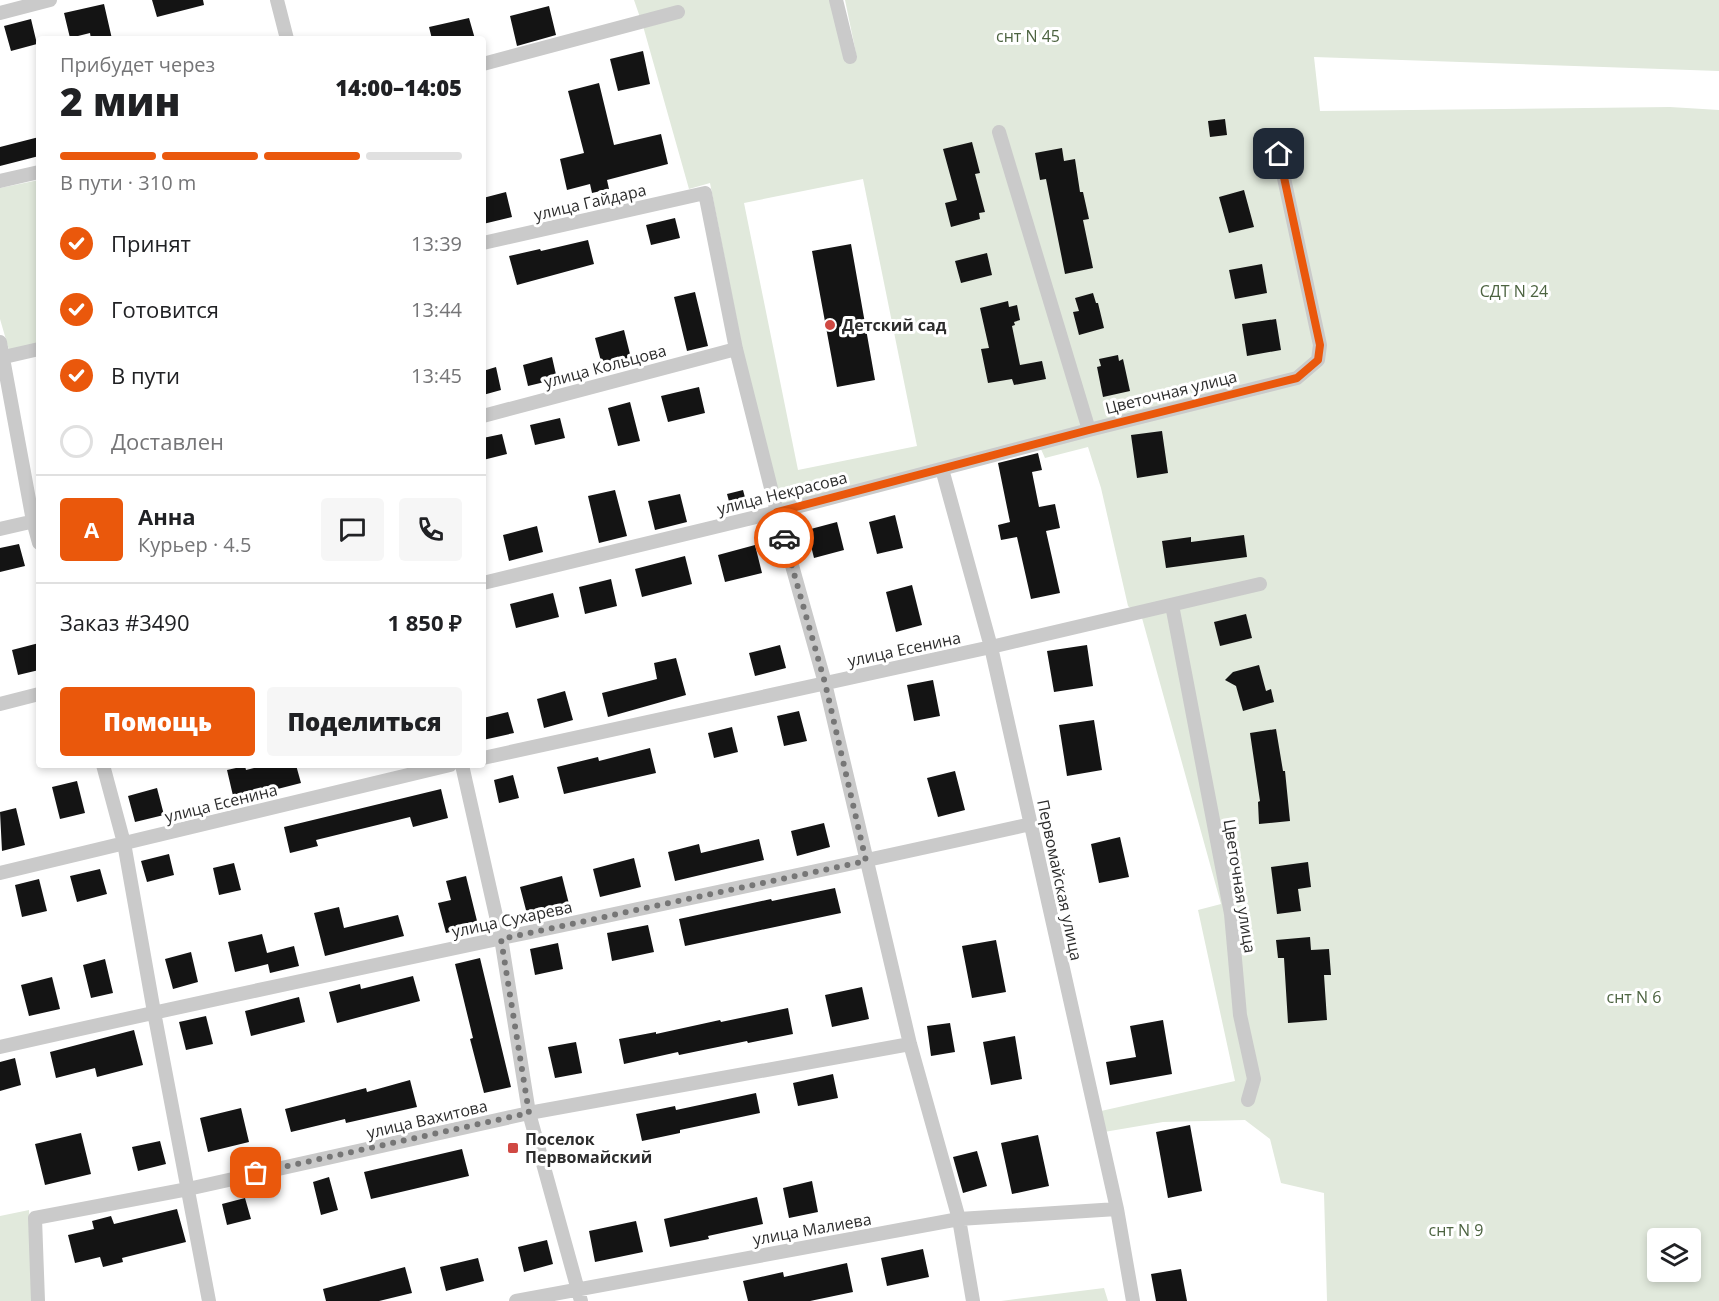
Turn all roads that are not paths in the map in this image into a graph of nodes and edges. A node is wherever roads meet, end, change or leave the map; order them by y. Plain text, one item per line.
1 (50, 0) edge
2 (277, 0) edge
3 (836, 0) edge
4 (678, 12) dead end
5 (0, 13) edge
6 (286, 36) edge
7 (850, 57) dead end
8 (486, 63) edge
9 (999, 132) dead end
10 (1279, 154) dead end
11 (36, 173) edge
12 (0, 181) edge
13 (486, 242) edge
14 (0, 342) edge
15 (736, 349) junction
16 (36, 350) edge
17 (2, 358) edge
18 (486, 415) edge
19 (1089, 430) junction
20 (942, 469) junction
21 (777, 512) junction
22 (36, 520) edge
23 (0, 529) edge
24 (486, 582) edge
25 (1260, 584) dead end
26 (1172, 605) junction
27 (991, 647) junction
28 (825, 683) junction
29 (36, 695) edge
30 (0, 704) edge
31 (486, 757) edge
32 (104, 768) edge
33 (437, 768) edge
34 (463, 768) edge
35 (1031, 824) junction
36 (124, 843) junction
37 (866, 861) junction
38 (0, 873) edge
39 (501, 939) junction
40 (154, 1012) junction
41 (910, 1044) junction
42 (0, 1047) edge
43 (1248, 1100) dead end
44 (529, 1113) junction
45 (188, 1189) junction
46 (1117, 1209) junction
47 (958, 1220) junction
48 (580, 1295) edge
49 (38, 1301) edge
50 (209, 1301) edge
51 (516, 1301) edge
52 (973, 1301) edge
53 (1133, 1301) edge

1 - 5 street
2 - 6 street
3 - 7 street
4 - 8 street
9 - 19 street, Цветочная улица
10 - 19 street, Цветочная улица
11 - 12 street
13 - 15 street, улица Гайдара
14 - 17 street
15 - 18 street, улица Кольцова
15 - 21 street
16 - 17 street
17 - 22 street
19 - 20 street, улица Некрасова
20 - 21 street, улица Некрасова
20 - 27 street, Первомайская улица
21 - 24 street, улица Некрасова
21 - 28 street
22 - 23 street
25 - 26 street, улица Есенина
26 - 27 street, улица Есенина
26 - 43 street, Цветочная улица
27 - 28 street, улица Есенина
27 - 35 street, Первомайская улица
28 - 31 street, улица Есенина
28 - 37 street
29 - 30 street
32 - 36 street
33 - 36 street, улица Есенина
34 - 39 street
35 - 37 street, улица Сухарева
35 - 46 street, Первомайская улица
36 - 38 street, улица Есенина
36 - 40 street
37 - 39 street, улица Сухарева
37 - 41 street
39 - 40 street, улица Сухарева
39 - 44 street
40 - 42 street, улица Сухарева
40 - 45 street
41 - 44 street, улица Вахитова
41 - 47 street
44 - 45 street, улица Вахитова
44 - 48 street
45 - 49 street, улица Вахитова
45 - 50 street
46 - 47 street, улица Малиева
46 - 53 street, Первомайская улица
47 - 48 street, улица Малиева
47 - 52 street
48 - 51 street, улица Малиева

